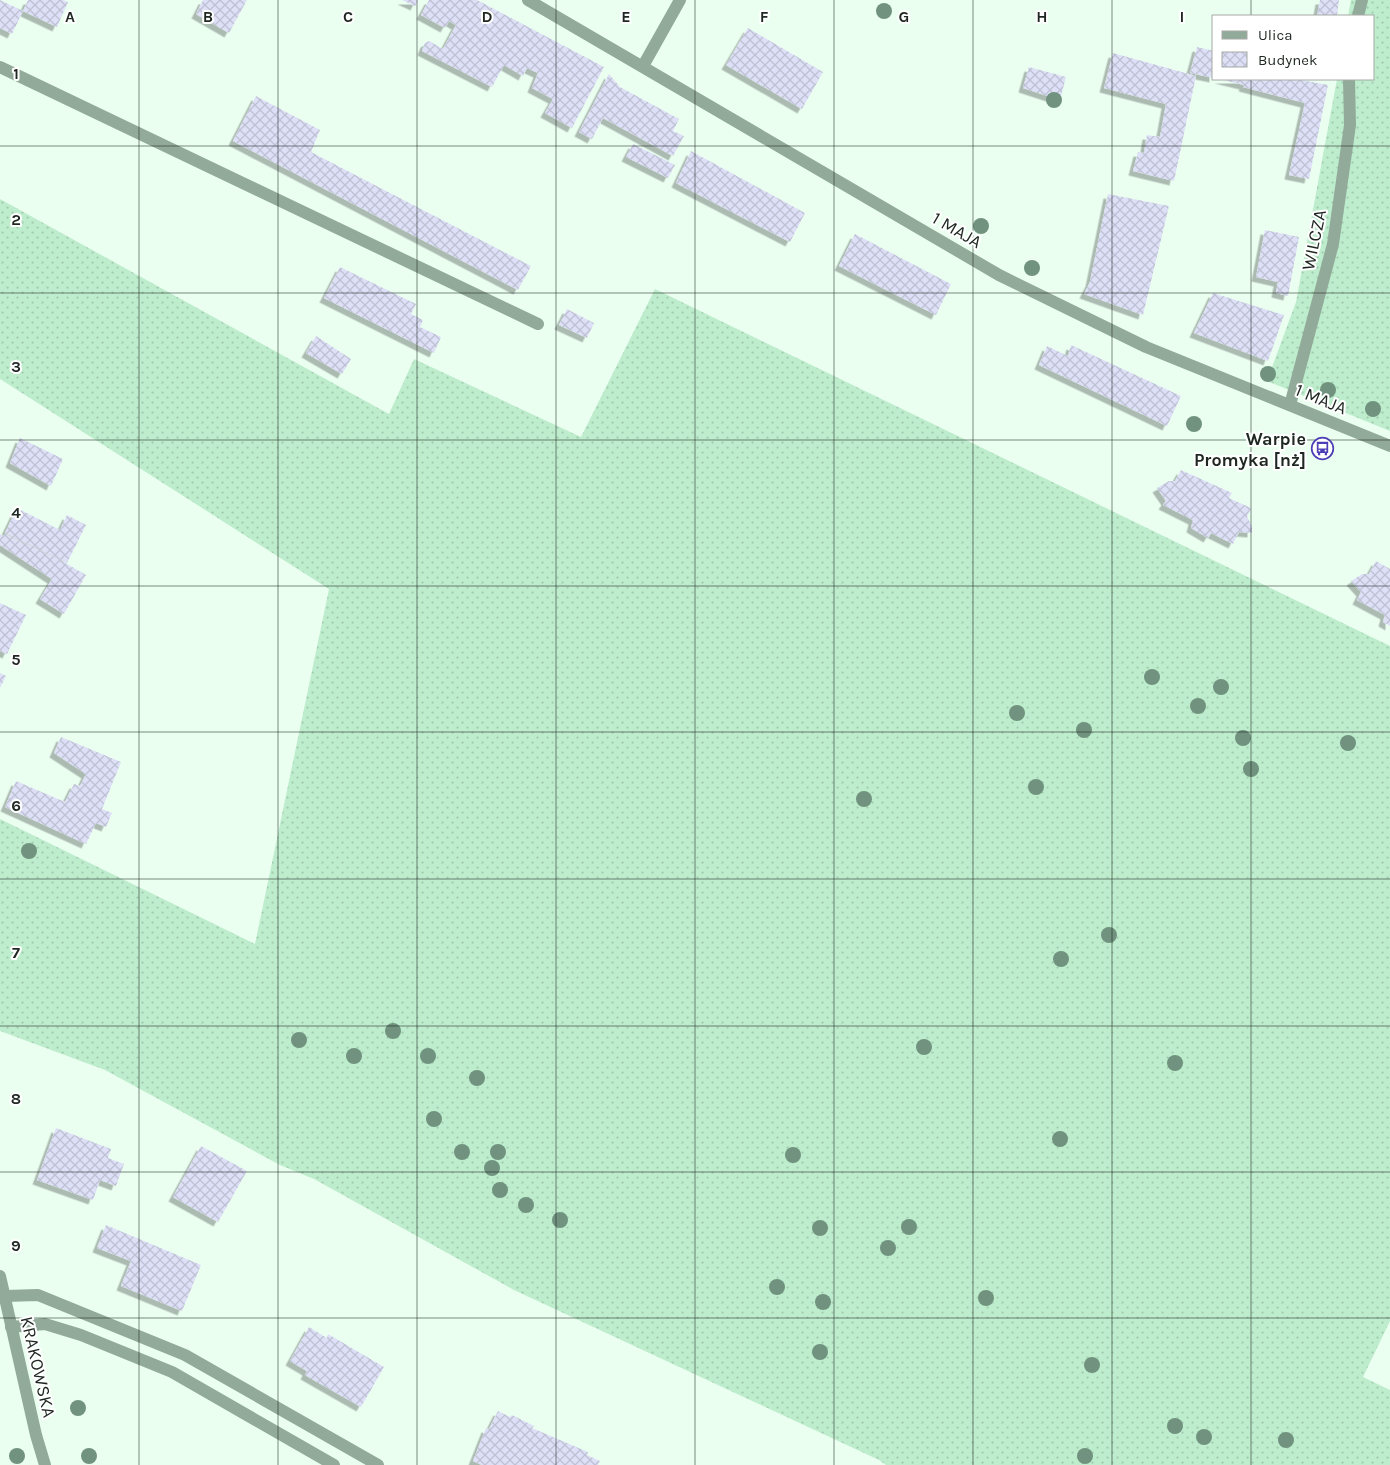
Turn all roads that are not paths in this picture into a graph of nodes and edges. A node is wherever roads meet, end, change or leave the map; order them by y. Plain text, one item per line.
1 (528, 0) edge
2 (680, 0) edge
3 (1362, 0) edge
4 (1358, 15) edge
5 (643, 66) junction
6 (0, 67) edge
7 (1349, 80) edge
8 (538, 324) dead end
9 (1290, 406) junction
10 (1390, 446) edge
11 (0, 1276) edge
12 (4, 1296) junction
13 (11, 1327) junction
14 (45, 1465) edge
15 (334, 1465) edge
16 (378, 1465) edge

1 - 5 street, 1 MAJA
2 - 5 street
3 - 4 street
5 - 9 street, 1 MAJA
6 - 8 street
7 - 9 street, WILCZA
9 - 10 street, 1 MAJA
11 - 12 street, KRAKOWSKA
12 - 13 street, KRAKOWSKA
12 - 16 street
13 - 14 street, KRAKOWSKA
13 - 15 street

